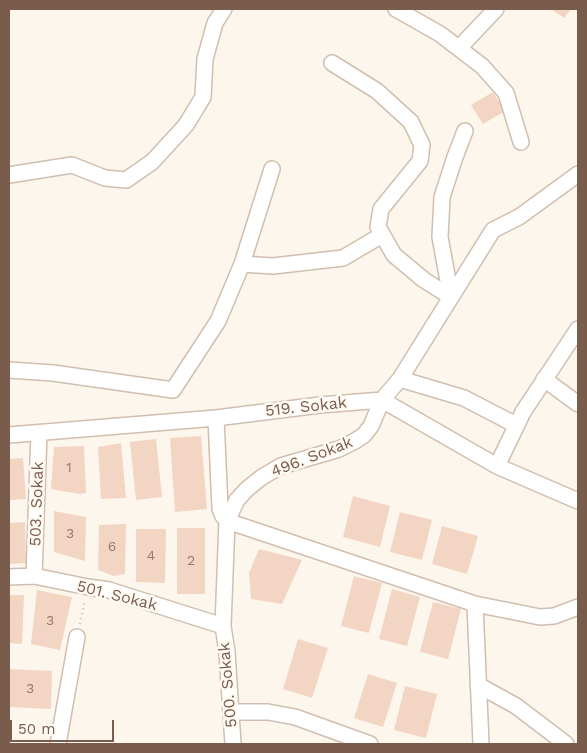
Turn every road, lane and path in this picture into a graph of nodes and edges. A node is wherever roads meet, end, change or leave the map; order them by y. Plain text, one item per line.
1 (224, 9) edge
2 (396, 9) edge
3 (496, 9) edge
4 (459, 48) junction
5 (332, 63) dead end
6 (465, 132) dead end
7 (521, 142) dead end
8 (272, 169) dead end
9 (578, 174) edge
10 (9, 175) edge
11 (382, 235) junction
12 (242, 264) junction
13 (451, 298) junction
14 (578, 329) edge
15 (9, 370) edge
16 (400, 379) junction
17 (544, 379) junction
18 (382, 400) junction
19 (578, 404) edge
20 (216, 418) junction
21 (516, 425) junction
22 (39, 432) junction
23 (9, 435) edge
24 (497, 466) junction
25 (578, 501) edge
26 (227, 521) junction
27 (34, 576) junction
28 (9, 577) edge
29 (88, 587) junction
30 (475, 604) junction
31 (578, 608) edge
32 (223, 626) junction
33 (77, 637) joint
34 (478, 685) junction
35 (231, 712) junction
36 (58, 744) edge
37 (233, 744) edge
38 (370, 744) edge
39 (481, 744) edge
40 (566, 744) edge

1 - 10 street
2 - 4 street
3 - 4 street
4 - 7 street
5 - 11 street
6 - 13 street
8 - 12 street
9 - 13 street, 496. Sokak
11 - 12 street
11 - 13 street
12 - 15 street
13 - 16 street, 496. Sokak
14 - 17 street
16 - 18 street, 496. Sokak
16 - 21 street
17 - 19 street
17 - 21 street
18 - 20 street, 519. Sokak
18 - 24 street
18 - 26 street, 496. Sokak
20 - 22 street, 519. Sokak
20 - 26 street
21 - 24 street
22 - 23 street, 519. Sokak
22 - 27 street, 503. Sokak
24 - 25 street
26 - 30 street
26 - 32 street, 496. Sokak
27 - 28 street, 501. Sokak
27 - 29 street, 501. Sokak
29 - 32 street, 501. Sokak
29 - 33 path
30 - 31 street
30 - 34 street
32 - 35 street, 500. Sokak
33 - 36 street
34 - 39 street
34 - 40 street
35 - 37 street, 500. Sokak
35 - 38 street

